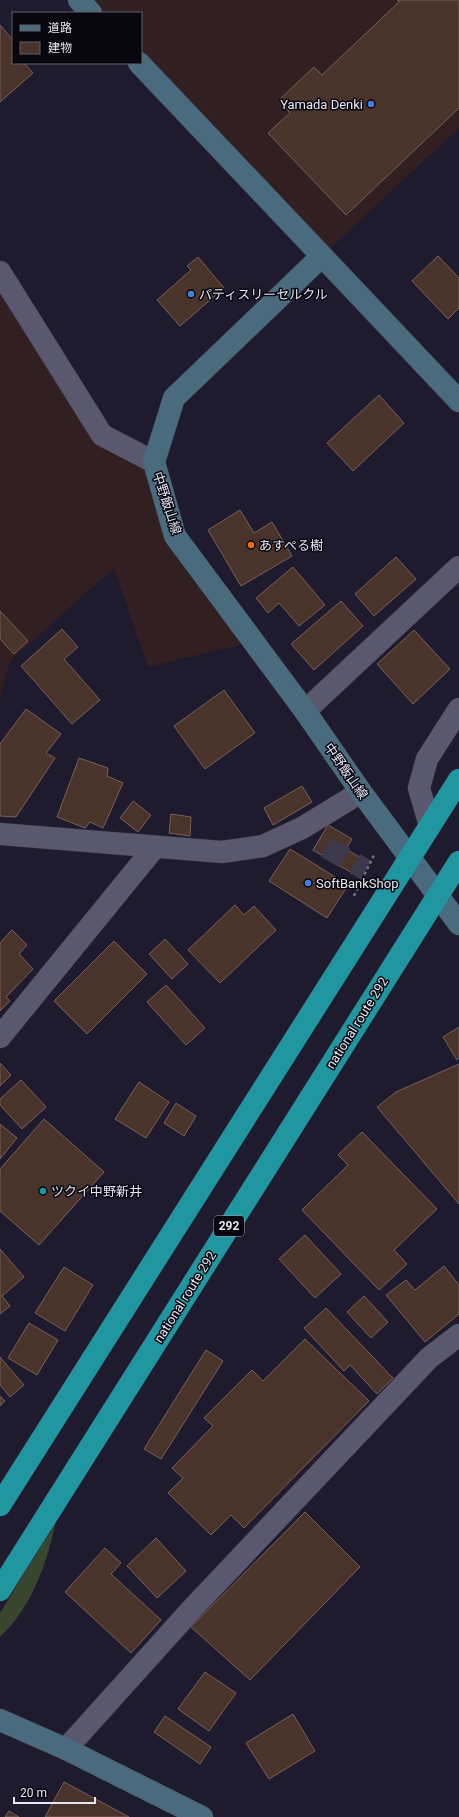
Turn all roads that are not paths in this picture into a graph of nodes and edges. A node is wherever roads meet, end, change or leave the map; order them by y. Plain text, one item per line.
1 (79, 0) edge
2 (90, 12) edge
3 (140, 64) edge
4 (322, 256) junction
5 (0, 272) edge
6 (459, 401) edge
7 (154, 462) junction
8 (459, 567) edge
9 (459, 709) edge
10 (305, 711) junction
11 (459, 780) edge
12 (361, 792) junction
13 (430, 826) junction
14 (0, 834) edge
15 (154, 848) junction
16 (411, 858) junction
17 (459, 862) edge
18 (438, 896) junction
19 (459, 924) edge
20 (0, 1038) edge
21 (459, 1335) edge
22 (0, 1505) edge
23 (0, 1590) edge
24 (0, 1720) edge
25 (66, 1749) junction
26 (202, 1817) edge

1 - 2 main road
3 - 4 main road
4 - 6 main road
4 - 7 main road, 中野飯山線
5 - 7 street
7 - 10 main road, 中野飯山線
8 - 10 street
9 - 13 street
10 - 12 main road, 中野飯山線
11 - 13 highway
12 - 15 street
12 - 16 main road, 中野飯山線
13 - 16 highway
14 - 15 street
15 - 20 street
16 - 18 main road, 中野飯山線
16 - 22 highway
17 - 18 highway, national route 292 / 292
18 - 19 main road, 中野飯山線
18 - 23 highway, national route 292 / 292
21 - 25 street
24 - 25 main road
25 - 26 main road

